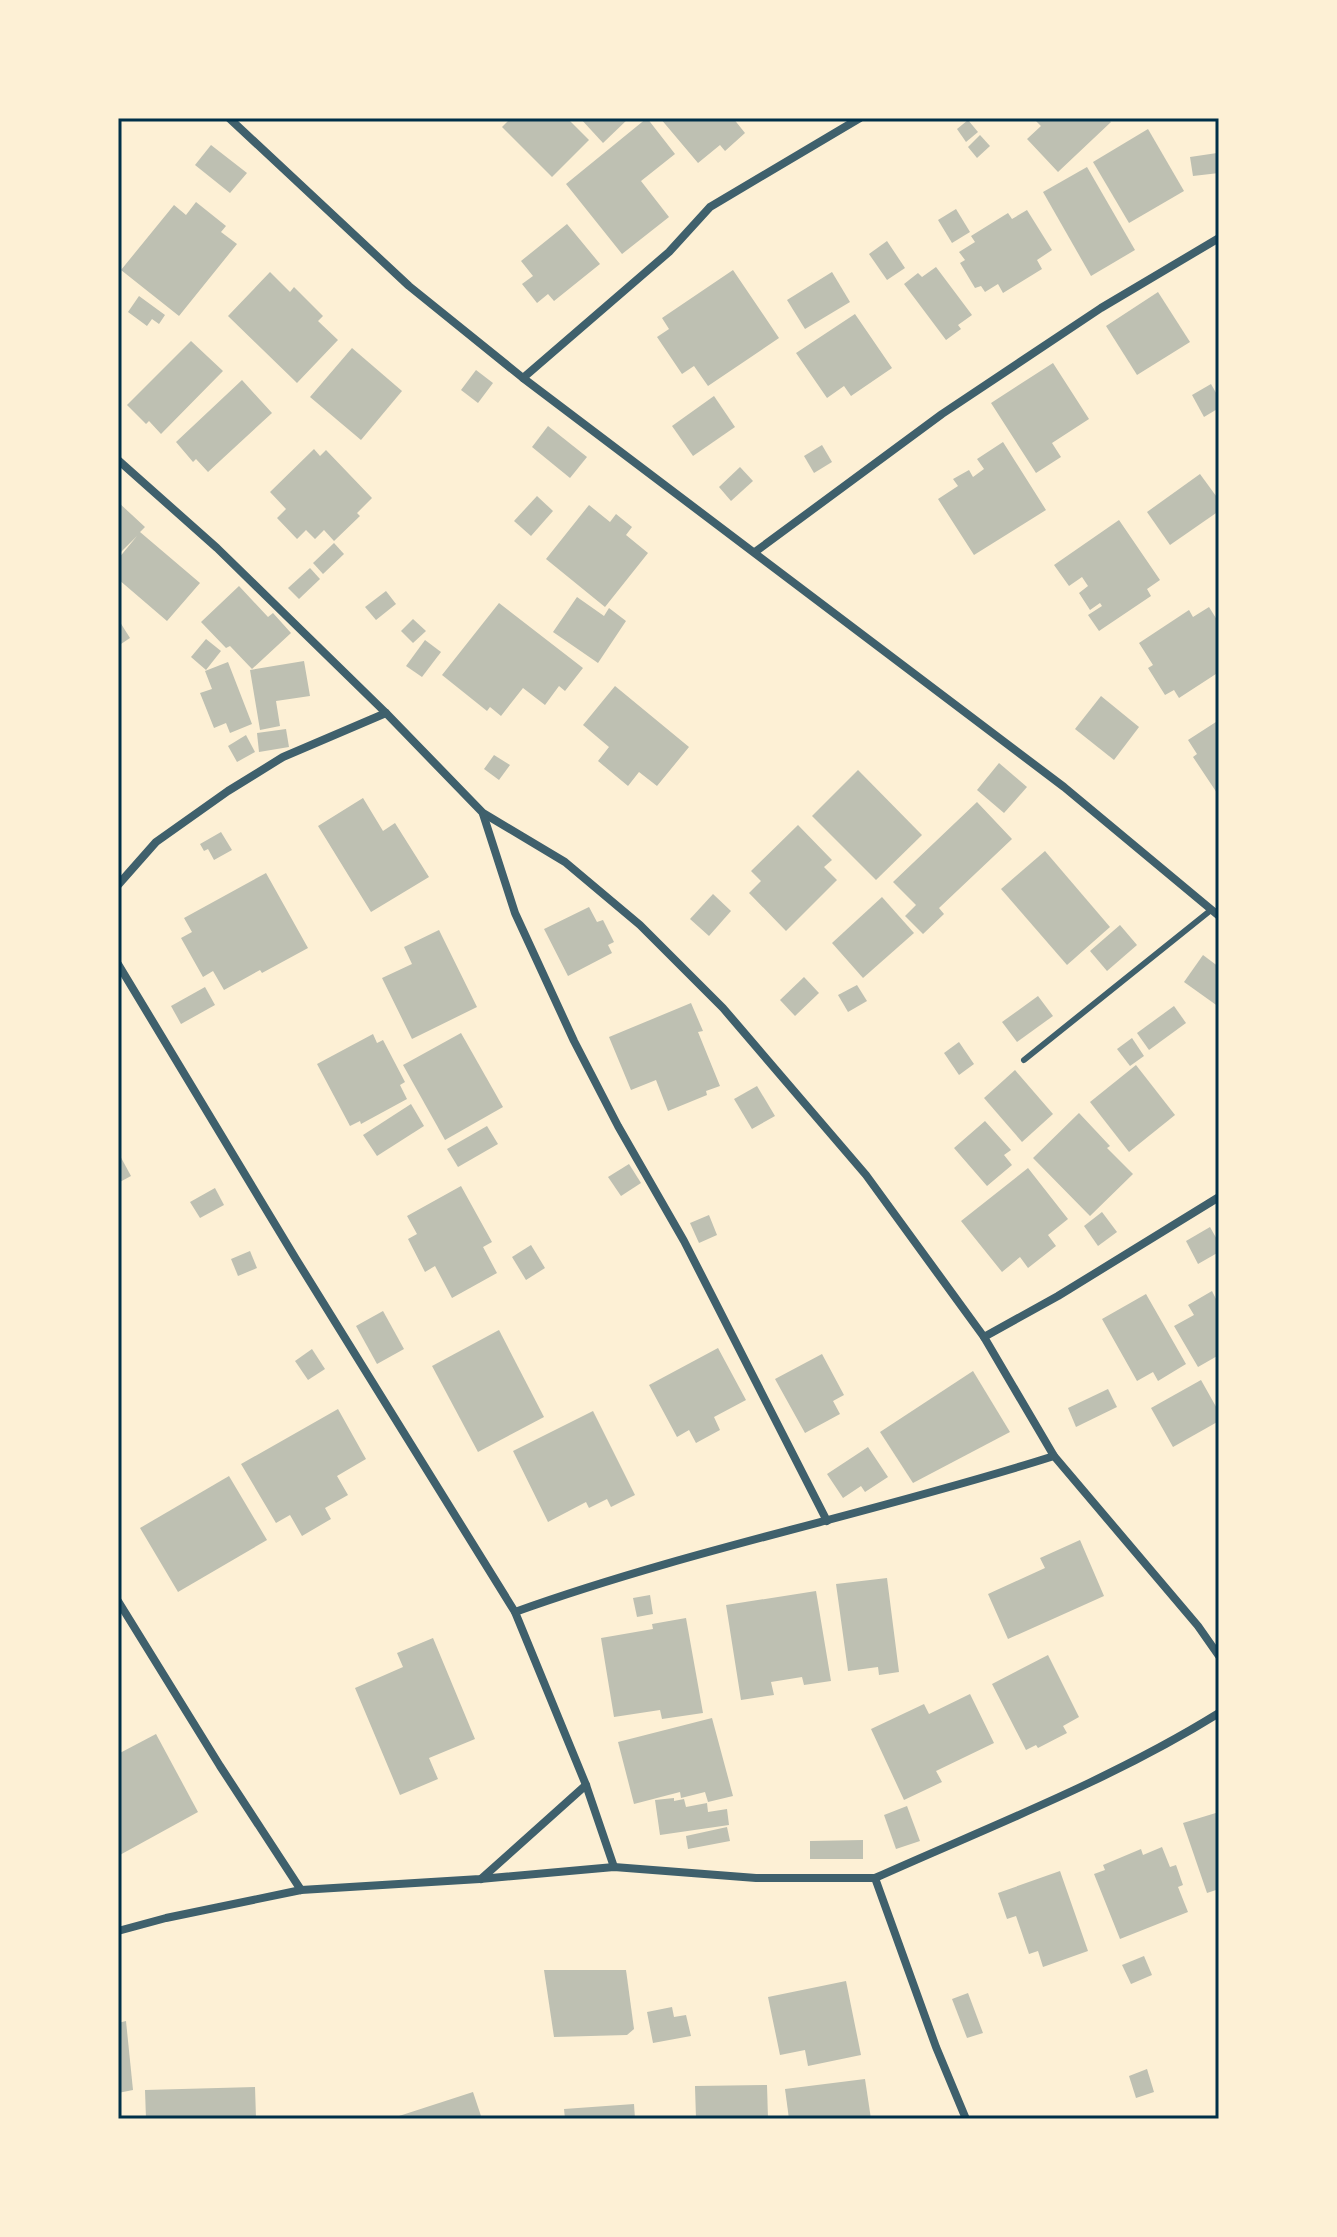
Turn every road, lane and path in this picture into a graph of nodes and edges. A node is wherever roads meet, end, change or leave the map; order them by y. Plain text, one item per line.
1 (229, 118) edge
2 (860, 118) edge
3 (1219, 238) edge
4 (523, 378) junction
5 (118, 460) edge
6 (755, 552) junction
7 (386, 713) junction
8 (483, 813) junction
9 (118, 885) edge
10 (1211, 910) junction
11 (1219, 916) edge
12 (118, 964) edge
13 (1024, 1060) dead end
14 (1219, 1197) edge
15 (984, 1337) junction
16 (1054, 1456) junction
17 (827, 1521) junction
18 (118, 1601) edge
19 (515, 1612) junction
20 (1219, 1656) edge
21 (1219, 1713) edge
22 (586, 1785) junction
23 (614, 1867) junction
24 (875, 1878) junction
25 (480, 1879) junction
26 (301, 1890) junction
27 (118, 1931) edge
28 (966, 2119) edge

1 - 4 street
2 - 4 street
3 - 6 street
4 - 6 street
5 - 7 street
6 - 10 street
7 - 8 street
7 - 9 street
8 - 15 street
8 - 17 street
10 - 11 street
10 - 13 lane
12 - 19 street
14 - 15 street
15 - 16 street
16 - 17 street
16 - 20 street
17 - 19 street
18 - 26 street
19 - 22 street
21 - 24 street
22 - 23 street
22 - 25 street
23 - 24 street
23 - 25 street
24 - 28 street
25 - 26 street
26 - 27 street

